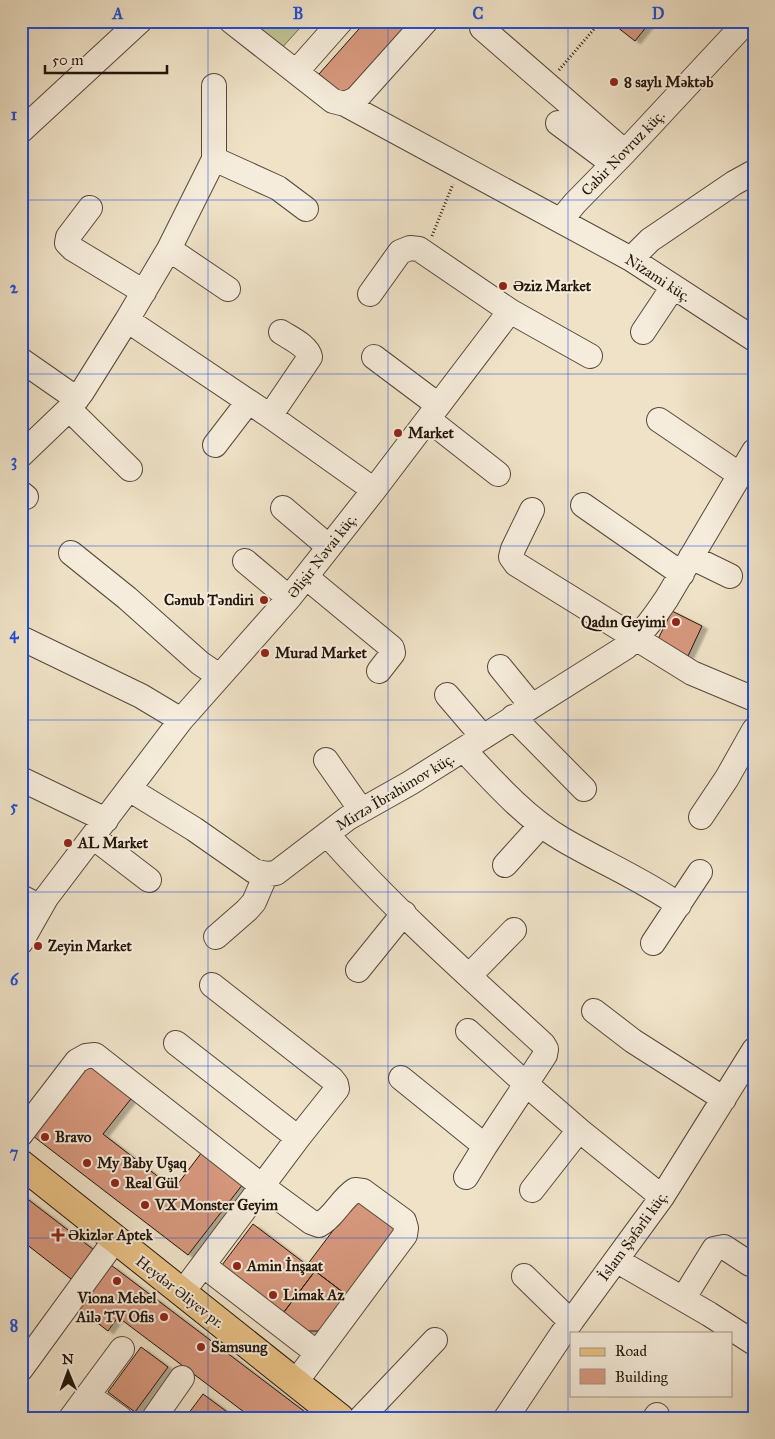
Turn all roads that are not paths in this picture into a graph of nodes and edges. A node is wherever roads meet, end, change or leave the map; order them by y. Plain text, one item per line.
1 (140, 21) edge
2 (231, 21) edge
3 (341, 21) edge
4 (426, 21) edge
5 (747, 21) edge
6 (482, 28) dead end
7 (296, 72) junction
8 (214, 86) dead end
9 (346, 104) junction
10 (558, 123) dead end
11 (21, 130) edge
12 (619, 158) junction
13 (214, 160) junction
14 (754, 172) edge
15 (90, 208) dead end
16 (306, 209) dead end
17 (561, 220) junction
18 (169, 249) junction
19 (631, 259) junction
20 (673, 287) junction
21 (228, 289) dead end
22 (144, 292) junction
23 (370, 294) dead end
24 (510, 311) junction
25 (127, 320) junction
26 (280, 332) dead end
27 (643, 332) dead end
28 (754, 339) edge
29 (590, 356) dead end
30 (374, 357) dead end
31 (21, 360) edge
32 (248, 402) junction
33 (73, 404) junction
34 (433, 412) junction
35 (270, 416) junction
36 (659, 420) dead end
37 (215, 445) dead end
38 (21, 456) edge
39 (749, 461) edge
40 (130, 469) dead end
41 (498, 474) dead end
42 (374, 490) junction
43 (583, 505) dead end
44 (283, 508) dead end
45 (532, 510) dead end
46 (329, 547) junction
47 (71, 553) dead end
48 (245, 561) dead end
49 (687, 566) junction
50 (730, 576) dead end
51 (306, 577) junction
52 (289, 598) junction
53 (21, 638) edge
54 (636, 638) junction
55 (500, 668) dead end
56 (379, 671) dead end
57 (219, 676) junction
58 (447, 695) dead end
59 (754, 699) edge
60 (522, 711) junction
61 (181, 720) junction
62 (754, 730) edge
63 (473, 744) junction
64 (326, 760) dead end
65 (21, 779) edge
66 (129, 789) junction
67 (584, 789) dead end
68 (361, 810) junction
69 (701, 816) dead end
70 (541, 825) junction
71 (100, 828) junction
72 (327, 834) junction
73 (505, 865) dead end
74 (700, 872) dead end
75 (266, 874) junction
76 (149, 880) dead end
77 (31, 902) edge
78 (679, 905) junction
79 (404, 913) junction
80 (514, 930) dead end
81 (216, 937) dead end
82 (21, 942) edge
83 (653, 943) dead end
84 (358, 970) dead end
85 (469, 976) junction
86 (212, 985) dead end
87 (594, 1011) dead end
88 (468, 1031) dead end
89 (176, 1043) dead end
90 (754, 1050) edge
91 (401, 1078) dead end
92 (526, 1084) junction
93 (724, 1099) junction
94 (579, 1130) junction
95 (21, 1134) edge
96 (298, 1138) junction
97 (485, 1146) junction
98 (21, 1164) edge
99 (466, 1177) dead end
100 (262, 1186) junction
101 (532, 1190) dead end
102 (662, 1197) junction
103 (115, 1240) junction
104 (616, 1260) junction
105 (750, 1264) dead end
106 (203, 1265) junction
107 (524, 1276) dead end
108 (182, 1293) junction
109 (683, 1299) junction
110 (571, 1322) junction
111 (434, 1340) dead end
112 (754, 1343) edge
113 (122, 1349) dead end
114 (317, 1353) junction
115 (21, 1369) edge
116 (182, 1378) dead end
117 (295, 1382) junction
118 (88, 1395) junction
119 (71, 1418) edge
120 (120, 1418) edge
121 (154, 1418) edge
122 (340, 1418) edge
123 (361, 1418) edge
124 (506, 1418) edge

1 - 11 street
2 - 7 street, Nizami küç.
3 - 7 street
4 - 9 street
5 - 12 street, Cabir Novruz küç.
6 - 12 street
7 - 9 street, Nizami küç.
8 - 13 street
9 - 17 street, Nizami küç.
10 - 12 street
12 - 17 street, Cabir Novruz küç.
13 - 16 street
13 - 18 street
14 - 19 street
15 - 22 street
17 - 19 street, Nizami küç.
18 - 21 street
18 - 22 street
19 - 20 street, Nizami küç.
20 - 27 street
20 - 28 street, Nizami küç.
22 - 25 street
23 - 24 street
24 - 29 street
24 - 34 street, Əlişir Nəvai küç.
25 - 32 street
25 - 33 street
26 - 35 street
30 - 34 street
31 - 33 street
32 - 35 street
32 - 37 street
33 - 38 street
33 - 40 street
34 - 41 street
34 - 42 street, Əlişir Nəvai küç.
35 - 42 street
36 - 39 street
39 - 49 street, Mirzə İbrahimov küç.
42 - 46 street, Əlişir Nəvai küç.
43 - 49 street
44 - 46 street
45 - 54 street
46 - 51 street, Əlişir Nəvai küç.
47 - 57 street
48 - 52 street
49 - 50 street
49 - 54 street, Mirzə İbrahimov küç.
51 - 52 street, Əlişir Nəvai küç.
51 - 56 street
52 - 57 street, Əlişir Nəvai küç.
53 - 61 street
54 - 59 street
54 - 60 street, Mirzə İbrahimov küç.
55 - 60 street
57 - 61 street, Əlişir Nəvai küç.
58 - 63 street
60 - 63 street, Mirzə İbrahimov küç.
60 - 67 street
61 - 66 street, Əlişir Nəvai küç.
62 - 69 street
63 - 68 street, Mirzə İbrahimov küç.
63 - 70 street
64 - 68 street
65 - 71 street
66 - 71 street, Əlişir Nəvai küç.
66 - 75 street
68 - 72 street, Mirzə İbrahimov küç.
70 - 73 street
70 - 78 street
71 - 76 street
71 - 77 street, Əlişir Nəvai küç.
72 - 75 street, Mirzə İbrahimov küç.
72 - 79 street
74 - 78 street
75 - 81 street
77 - 82 street, Əlişir Nəvai küç.
78 - 83 street
79 - 84 street
79 - 85 street
80 - 85 street
85 - 92 street
86 - 96 street
87 - 93 street
88 - 92 street
89 - 96 street
90 - 93 street, İslam Şəfərli küç.
91 - 97 street
92 - 94 street
92 - 97 street
93 - 102 street, İslam Şəfərli küç.
94 - 101 street
94 - 102 street
95 - 100 street
96 - 100 street
97 - 99 street
98 - 103 main road, Heydər Əliyev pr.
100 - 106 street
100 - 114 street
102 - 104 street, İslam Şəfərli küç.
103 - 108 main road, Heydər Əliyev pr.
103 - 115 street
104 - 109 street
104 - 110 street, İslam Şəfərli küç.
105 - 109 street
106 - 108 street
106 - 114 street
107 - 110 street
108 - 117 main road, Heydər Əliyev pr.
109 - 112 street
110 - 124 street, İslam Şəfərli küç.
111 - 123 street
113 - 118 street
114 - 117 street
116 - 121 street
117 - 122 main road, Heydər Əliyev pr.
118 - 119 street
118 - 120 street

